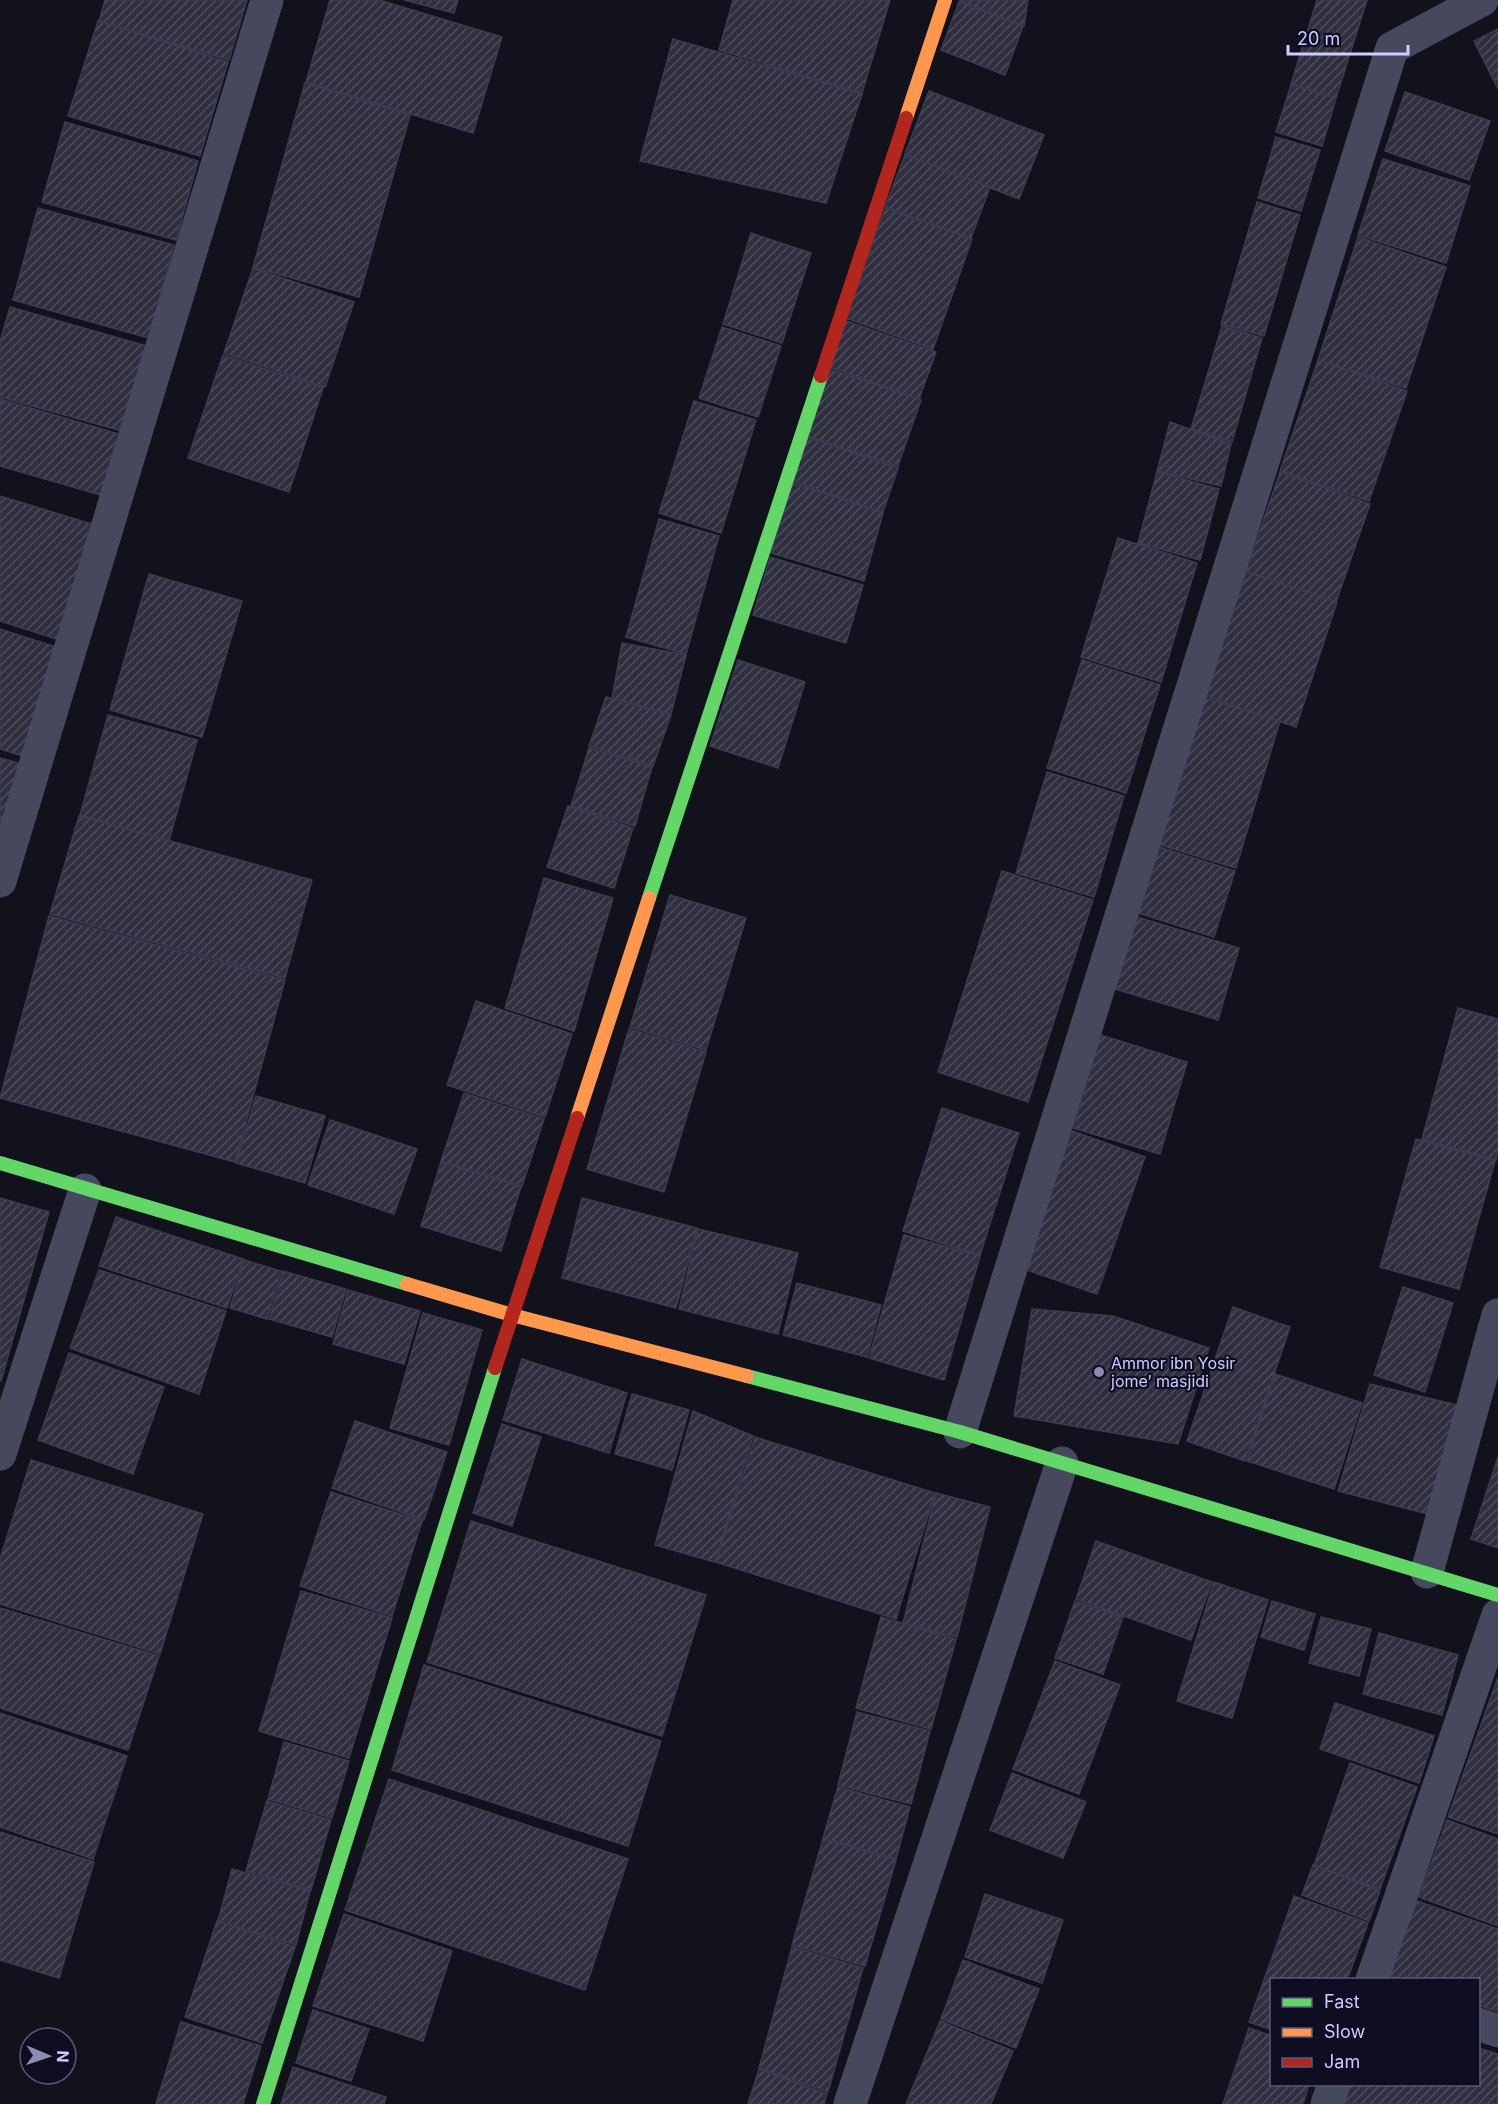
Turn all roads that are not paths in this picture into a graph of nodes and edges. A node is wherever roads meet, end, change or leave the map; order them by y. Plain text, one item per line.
1 (267, 0) edge
2 (945, 0) edge
3 (1482, 0) edge
4 (0, 881) edge
5 (0, 1163) edge
6 (85, 1190) junction
7 (512, 1315) junction
8 (1498, 1315) edge
9 (960, 1432) junction
10 (0, 1454) edge
11 (1062, 1463) junction
12 (1427, 1572) junction
13 (1498, 1595) edge
14 (1498, 1616) edge
15 (1373, 1978) edge
16 (1480, 2024) edge
17 (1498, 2031) edge
18 (1334, 2086) edge
19 (263, 2104) edge
20 (850, 2104) edge
21 (1327, 2104) edge

1 - 4 street
2 - 7 street
3 - 9 street
5 - 6 street
6 - 7 street
6 - 10 street
7 - 9 street
7 - 19 street
8 - 12 street
9 - 11 street
11 - 12 street
11 - 20 street
12 - 13 street
14 - 15 street
16 - 17 street
18 - 21 street

